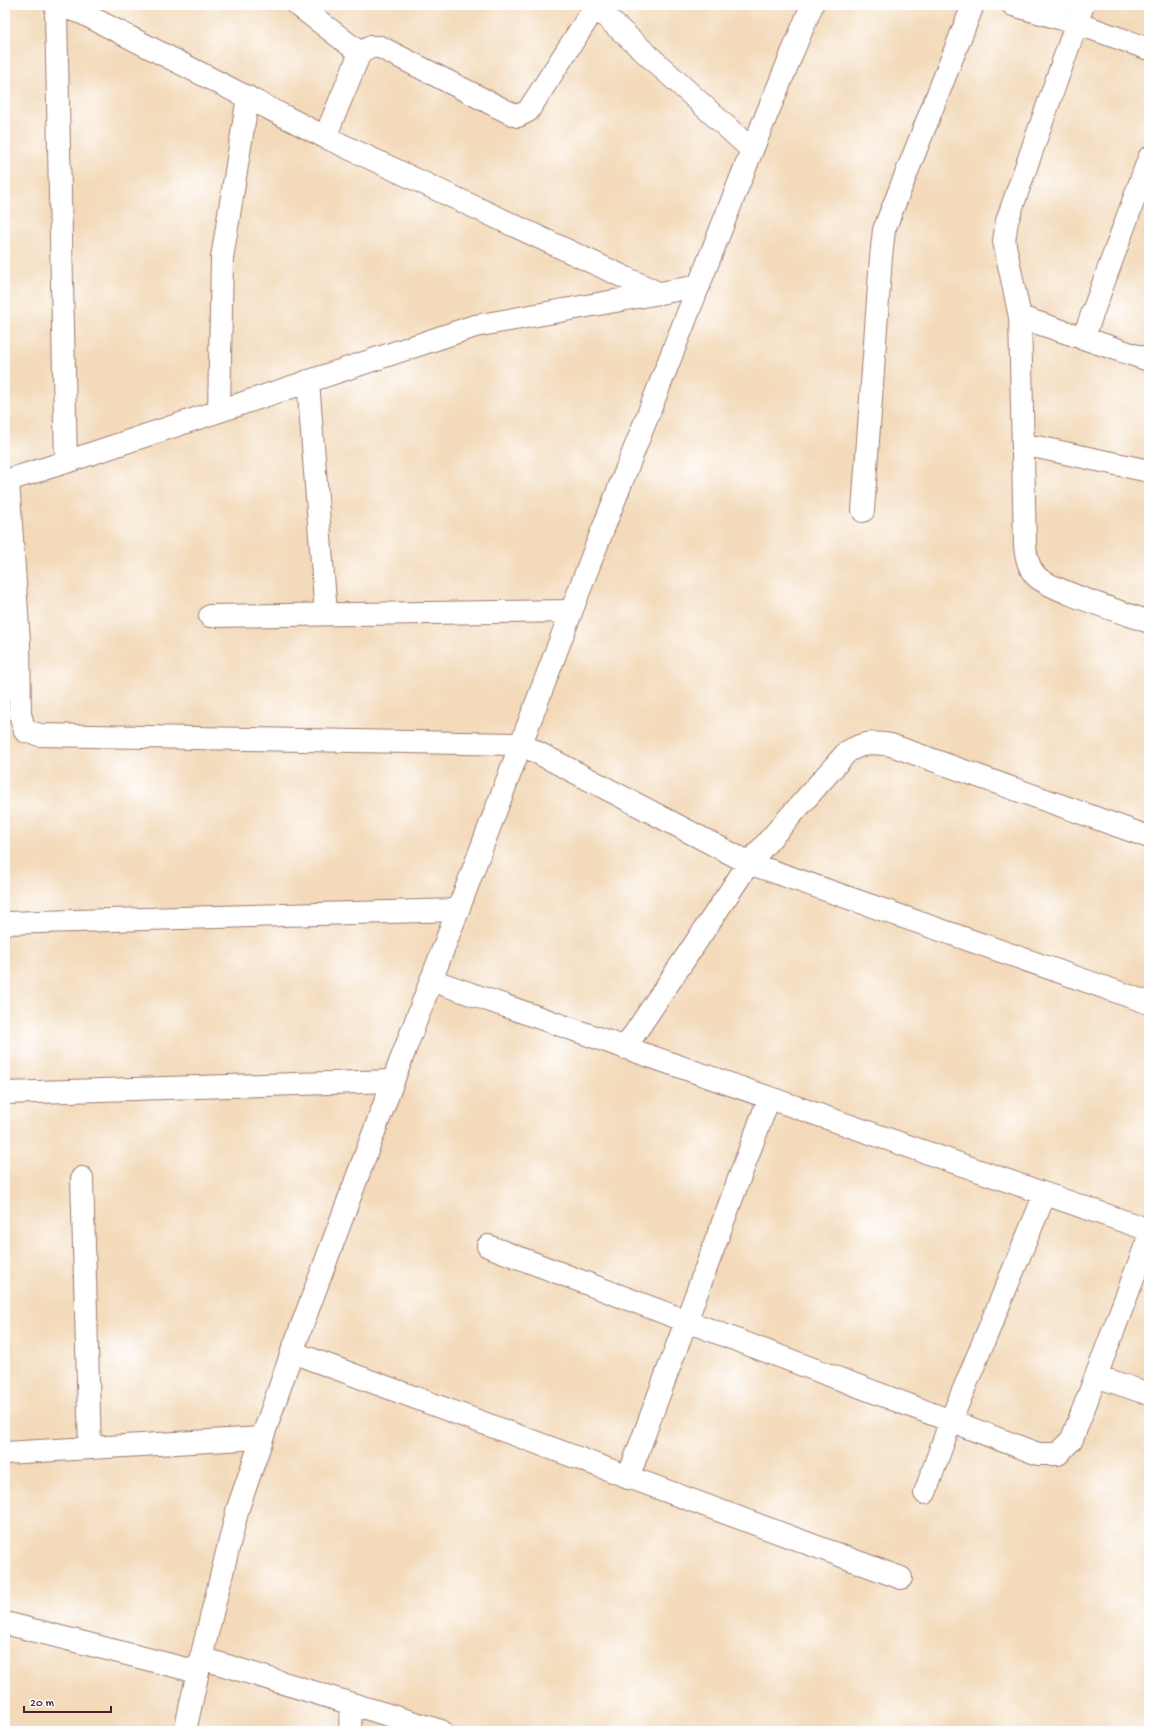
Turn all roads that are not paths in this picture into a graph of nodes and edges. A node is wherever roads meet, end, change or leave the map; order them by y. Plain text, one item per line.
1 (298, 5) edge
2 (812, 5) edge
3 (973, 5) edge
4 (1013, 5) edge
5 (594, 6) edge
6 (82, 9) edge
7 (1079, 14) edge
8 (1149, 48) edge
9 (360, 53) junction
10 (248, 97) junction
11 (325, 137) junction
12 (752, 150) junction
13 (1149, 158) edge
14 (699, 286) junction
15 (658, 293) junction
16 (1020, 317) junction
17 (1083, 339) junction
18 (1149, 360) edge
19 (308, 381) junction
20 (219, 411) junction
21 (1023, 444) junction
22 (66, 462) junction
23 (1149, 471) edge
24 (7, 480) edge
25 (863, 511) dead end
26 (572, 611) junction
27 (326, 614) junction
28 (210, 616) dead end
29 (1149, 622) edge
30 (12, 642) edge
31 (521, 744) junction
32 (1149, 837) edge
33 (748, 863) junction
34 (458, 910) junction
35 (5, 923) edge
36 (431, 980) junction
37 (1149, 1003) edge
38 (625, 1048) junction
39 (392, 1081) junction
40 (5, 1093) edge
41 (769, 1098) junction
42 (82, 1178) dead end
43 (1045, 1194) junction
44 (1149, 1230) edge
45 (1149, 1237) edge
46 (488, 1246) dead end
47 (686, 1320) junction
48 (292, 1352) junction
49 (1096, 1376) junction
50 (1149, 1394) edge
51 (951, 1420) junction
52 (261, 1438) junction
53 (90, 1448) junction
54 (5, 1453) edge
55 (628, 1478) junction
56 (925, 1493) dead end
57 (901, 1578) dead end
58 (5, 1623) edge
59 (199, 1665) junction
60 (351, 1704) junction
61 (185, 1731) edge
62 (350, 1731) edge
63 (441, 1731) edge

1 - 9 street
2 - 12 street
3 - 25 street
4 - 7 street
5 - 9 street
5 - 12 street
6 - 10 street
6 - 22 street
7 - 8 street
7 - 16 street
9 - 11 street
10 - 11 street
10 - 20 street
11 - 15 street
12 - 14 street
13 - 17 street
14 - 15 street
14 - 26 street
15 - 19 street
16 - 17 street
16 - 21 street
17 - 18 street
19 - 20 street
19 - 27 street
20 - 22 street
21 - 23 street
21 - 29 street
22 - 24 street
24 - 30 street
26 - 27 street
26 - 31 street
27 - 28 street
30 - 31 street
31 - 33 street
31 - 34 street
32 - 33 street
33 - 37 street
33 - 38 street
34 - 35 street
34 - 36 street
36 - 38 street
36 - 39 street
38 - 41 street
39 - 40 street
39 - 48 street
41 - 43 street
41 - 47 street
42 - 53 street
43 - 44 street
43 - 51 street
45 - 49 street
46 - 47 street
47 - 51 street
47 - 55 street
48 - 52 street
48 - 55 street
49 - 50 street
49 - 51 street
51 - 56 street
52 - 53 street
52 - 59 street
53 - 54 street
55 - 57 street
58 - 59 street
59 - 60 street
59 - 61 street
60 - 62 street
60 - 63 street

